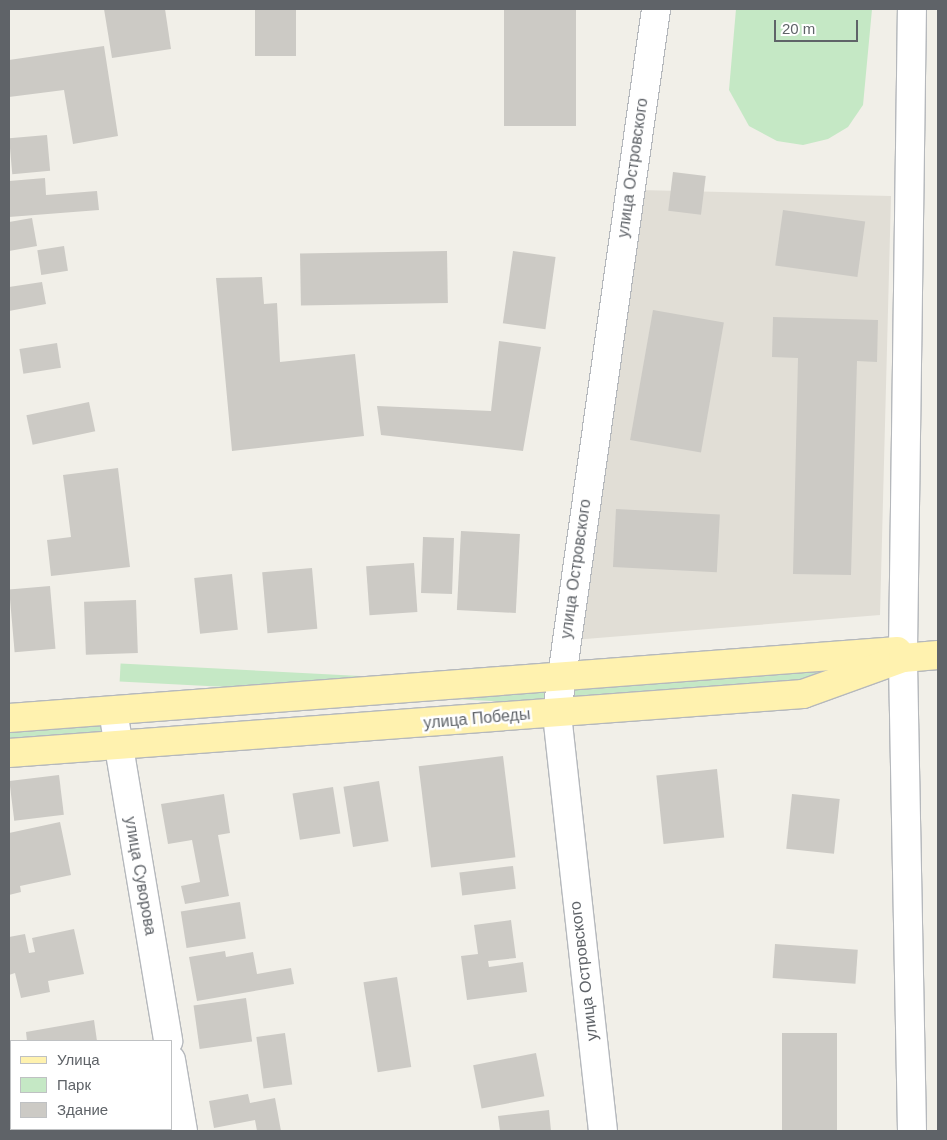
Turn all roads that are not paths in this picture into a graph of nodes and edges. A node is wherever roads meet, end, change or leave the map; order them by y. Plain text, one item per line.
1 (656, 9) edge
2 (912, 9) edge
3 (938, 649) edge
4 (903, 654) junction
5 (938, 656) edge
6 (560, 677) junction
7 (112, 711) junction
8 (556, 712) junction
9 (9, 718) edge
10 (119, 748) junction
11 (9, 752) edge
12 (168, 1040) edge
13 (172, 1066) edge
14 (183, 1131) edge
15 (603, 1131) edge
16 (912, 1131) edge

1 - 6 street, улица Островского
2 - 4 street
3 - 4 main road, улица Победы
4 - 5 main road, улица Победы
4 - 6 main road, улица Победы
4 - 8 main road, улица Победы
4 - 16 street
6 - 7 main road, улица Победы
6 - 8 street, улица Островского
7 - 9 main road, улица Победы
7 - 10 street, улица Суворова
8 - 10 main road, улица Победы
8 - 15 street, улица Островского
10 - 11 main road, улица Победы
10 - 12 street, улица Суворова
13 - 14 street

